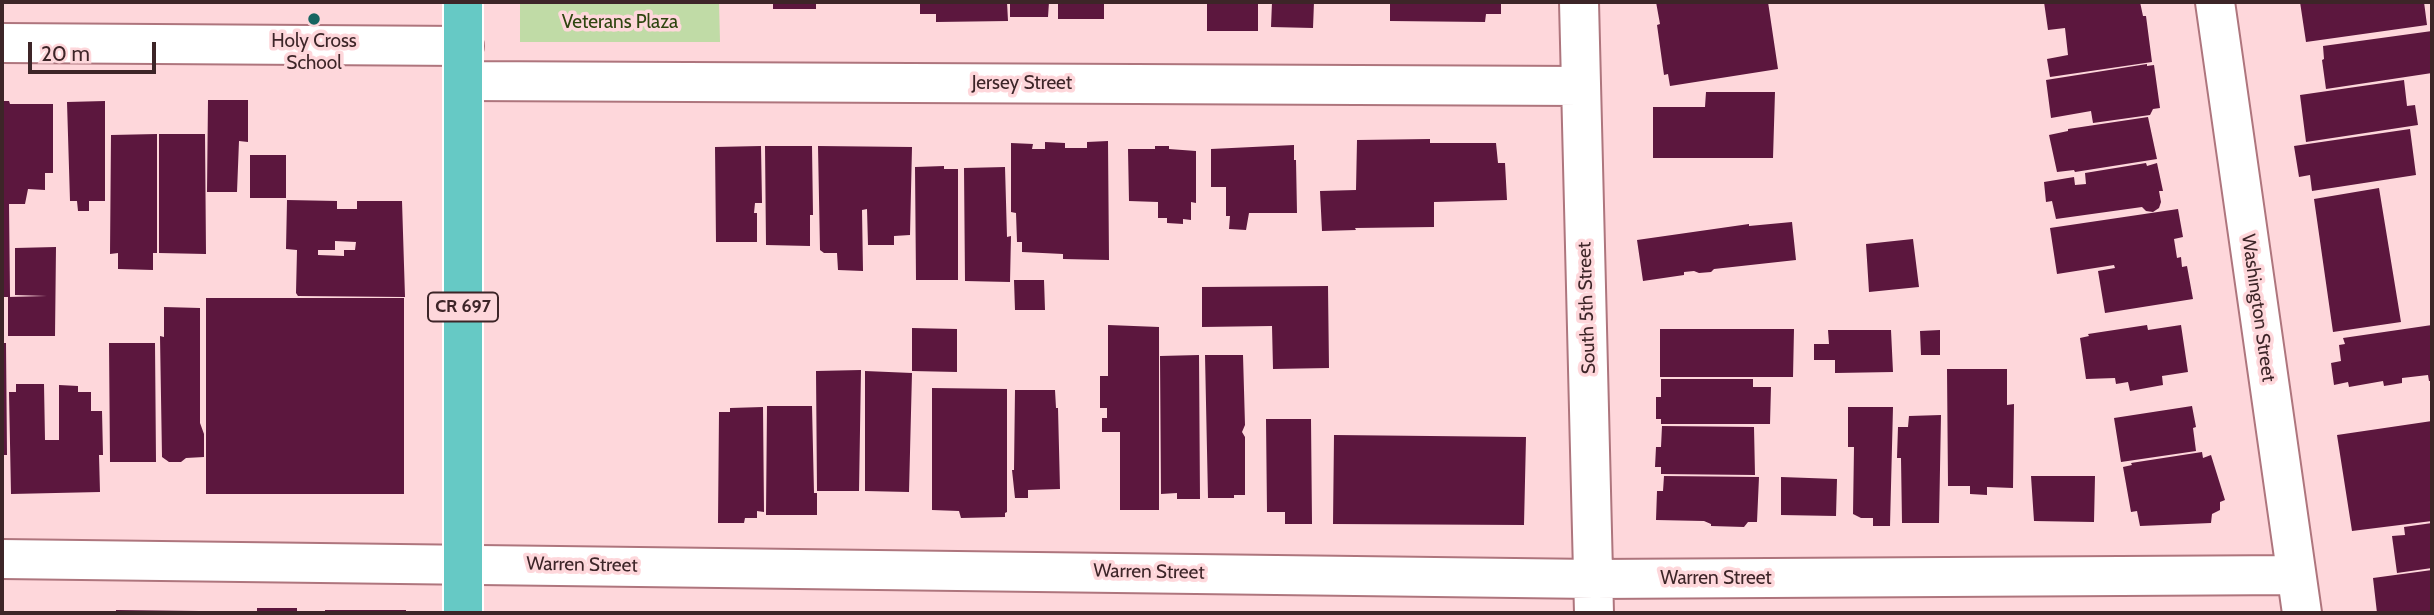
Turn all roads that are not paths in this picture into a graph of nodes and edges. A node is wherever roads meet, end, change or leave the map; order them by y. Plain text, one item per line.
1 (463, 2) edge
2 (1579, 2) edge
3 (2215, 2) edge
4 (2, 43) edge
5 (463, 63) junction
6 (1581, 86) junction
7 (2, 559) edge
8 (463, 563) junction
9 (2296, 575) junction
10 (1594, 596) edge
11 (463, 613) edge
12 (2302, 613) edge

1 - 5 main road, CR 697
2 - 6 street, South 5th Street
3 - 9 street, Washington Street
4 - 5 street, Jersey Street
5 - 6 street, Jersey Street
5 - 8 main road, CR 697
6 - 10 street, South 5th Street
7 - 8 street, Warren Street
8 - 10 street, Warren Street
8 - 11 main road, CR 697
9 - 10 street, Warren Street
9 - 12 street, Washington Street

